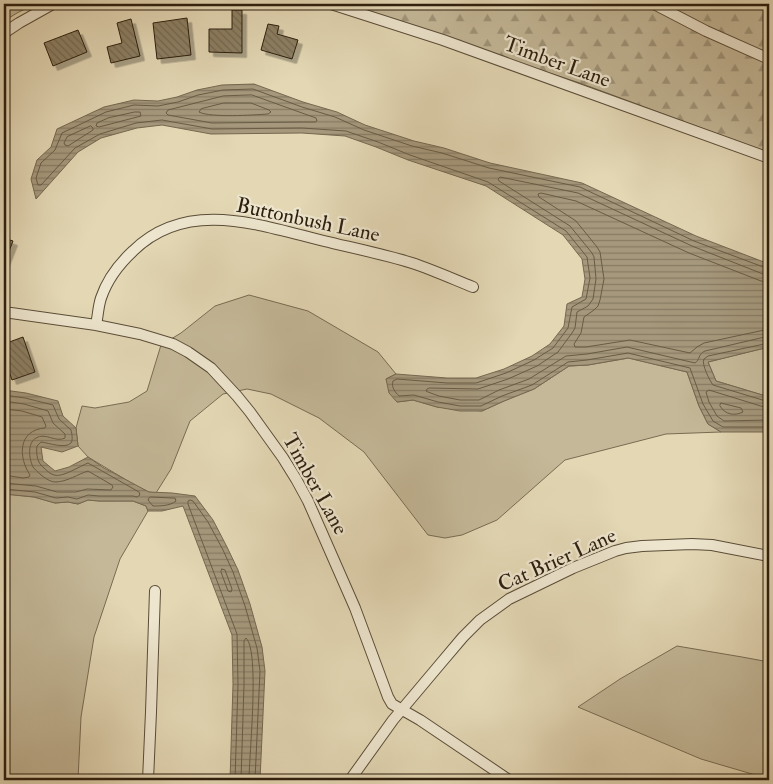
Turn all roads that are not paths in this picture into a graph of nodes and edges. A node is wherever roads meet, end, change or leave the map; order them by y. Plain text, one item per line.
1 (53, 4) edge
2 (331, 4) edge
3 (654, 4) edge
4 (4, 34) edge
5 (769, 59) edge
6 (769, 158) edge
7 (473, 287) dead end
8 (4, 312) edge
9 (96, 324) junction
10 (769, 556) edge
11 (155, 591) dead end
12 (401, 710) junction
13 (148, 780) edge
14 (350, 780) edge
15 (509, 780) edge

1 - 4 street
2 - 6 street, Timber Lane
3 - 5 street
7 - 9 street, Buttonbush Lane
8 - 9 street, Timber Lane
9 - 12 street, Timber Lane
10 - 12 street, Cat Brier Lane
11 - 13 street
12 - 14 street, Cat Brier Lane
12 - 15 street, Timber Lane

